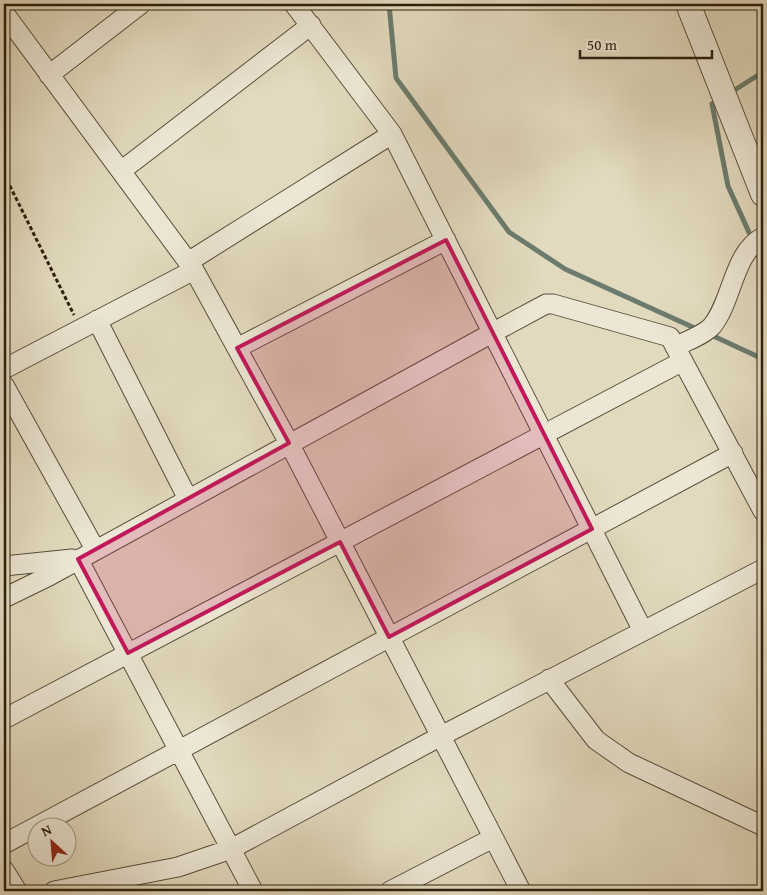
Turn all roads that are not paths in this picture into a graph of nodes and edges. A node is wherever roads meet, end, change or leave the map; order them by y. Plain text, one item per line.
1 (141, 4) edge
2 (294, 4) edge
3 (688, 4) edge
4 (4, 13) edge
5 (311, 25) junction
6 (50, 75) junction
7 (392, 134) junction
8 (121, 171) junction
9 (763, 194) edge
10 (763, 236) edge
11 (446, 240) junction
12 (191, 266) junction
13 (89, 325) junction
14 (492, 333) junction
15 (237, 348) junction
16 (679, 354) junction
17 (4, 369) edge
18 (4, 385) edge
19 (544, 434) junction
20 (289, 443) junction
21 (733, 453) junction
22 (188, 498) junction
23 (763, 511) edge
24 (592, 529) junction
25 (340, 542) junction
26 (95, 549) junction
27 (78, 559) junction
28 (4, 566) edge
29 (763, 569) edge
30 (4, 598) edge
31 (644, 631) junction
32 (389, 637) junction
33 (128, 653) junction
34 (549, 679) junction
35 (4, 719) edge
36 (441, 736) junction
37 (179, 750) junction
38 (760, 821) edge
39 (493, 838) junction
40 (4, 844) edge
41 (231, 849) junction
42 (4, 870) edge
43 (17, 891) edge
44 (54, 891) edge
45 (253, 891) edge
46 (390, 891) edge
47 (521, 891) edge

1 - 6 street
2 - 5 street
3 - 9 street
4 - 6 street
5 - 7 street
5 - 8 street
6 - 8 street
7 - 11 street
7 - 12 street
8 - 12 street
10 - 16 street
11 - 14 street
11 - 15 street
12 - 13 street
12 - 15 street
13 - 17 street
13 - 22 street
14 - 16 street
14 - 19 street
14 - 20 street
15 - 20 street
16 - 19 street
16 - 21 street
18 - 26 street
19 - 24 street
19 - 25 street
20 - 22 street
20 - 25 street
21 - 23 street
21 - 24 street
22 - 26 street
24 - 31 street
24 - 32 street
25 - 32 street
25 - 33 street
26 - 27 street
27 - 28 street
27 - 30 street
27 - 33 street
29 - 31 street
31 - 34 street
32 - 36 street
32 - 37 street
33 - 35 street
33 - 37 street
34 - 36 street
34 - 38 street
36 - 39 street
36 - 41 street
37 - 40 street
37 - 41 street
39 - 46 street
39 - 47 street
41 - 44 street
41 - 45 street
42 - 43 street

